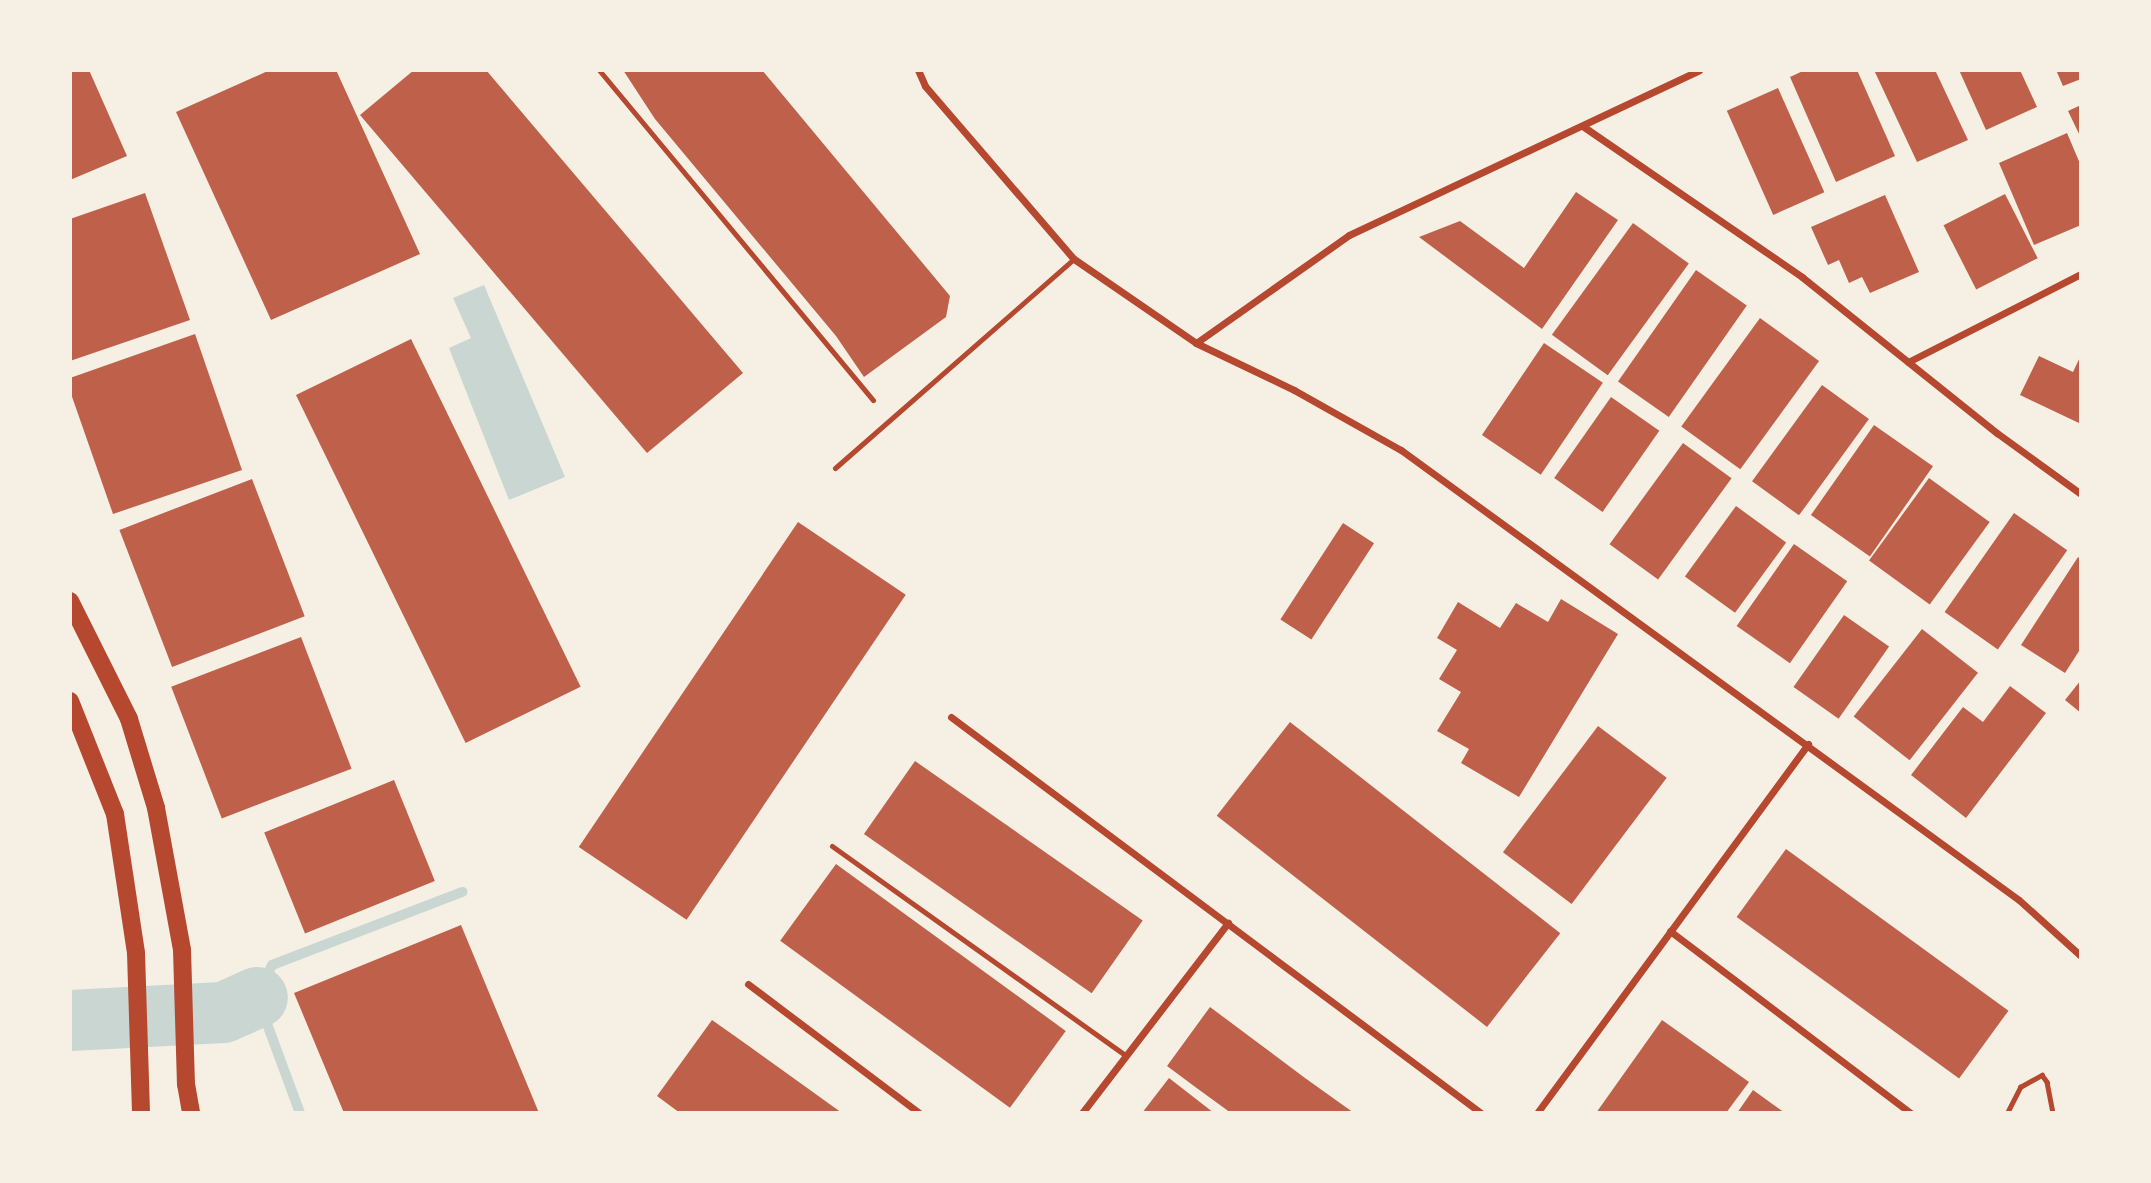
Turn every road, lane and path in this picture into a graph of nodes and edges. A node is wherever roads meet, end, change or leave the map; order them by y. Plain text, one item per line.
1 (599, 70) edge
2 (918, 70) edge
3 (1699, 70) edge
4 (1584, 127) junction
5 (1074, 259) junction
6 (2081, 274) edge
7 (1196, 344) junction
8 (1908, 362) junction
9 (873, 400) dead end
10 (835, 468) dead end
11 (2081, 494) edge
12 (70, 601) edge
13 (70, 701) edge
14 (951, 718) dead end
15 (1808, 744) junction
16 (832, 846) dead end
17 (1227, 923) junction
18 (1670, 931) junction
19 (2081, 956) edge
20 (748, 984) dead end
21 (1126, 1056) junction
22 (192, 1111) edge
23 (141, 1113) edge
24 (919, 1113) edge
25 (1082, 1113) edge
26 (1481, 1113) edge
27 (1537, 1113) edge
28 (1911, 1113) edge
29 (2007, 1113) edge
30 (2053, 1113) edge

1 - 9 lane
2 - 5 street
3 - 4 street
4 - 7 street
4 - 8 street
5 - 7 street
5 - 10 lane
6 - 8 street
7 - 15 street
8 - 11 street
12 - 22 main road
13 - 23 main road
14 - 17 street
15 - 18 street
15 - 19 street
16 - 21 lane
17 - 21 street
17 - 26 street
18 - 27 street
18 - 28 street
20 - 24 street
21 - 25 street
29 - 30 path

